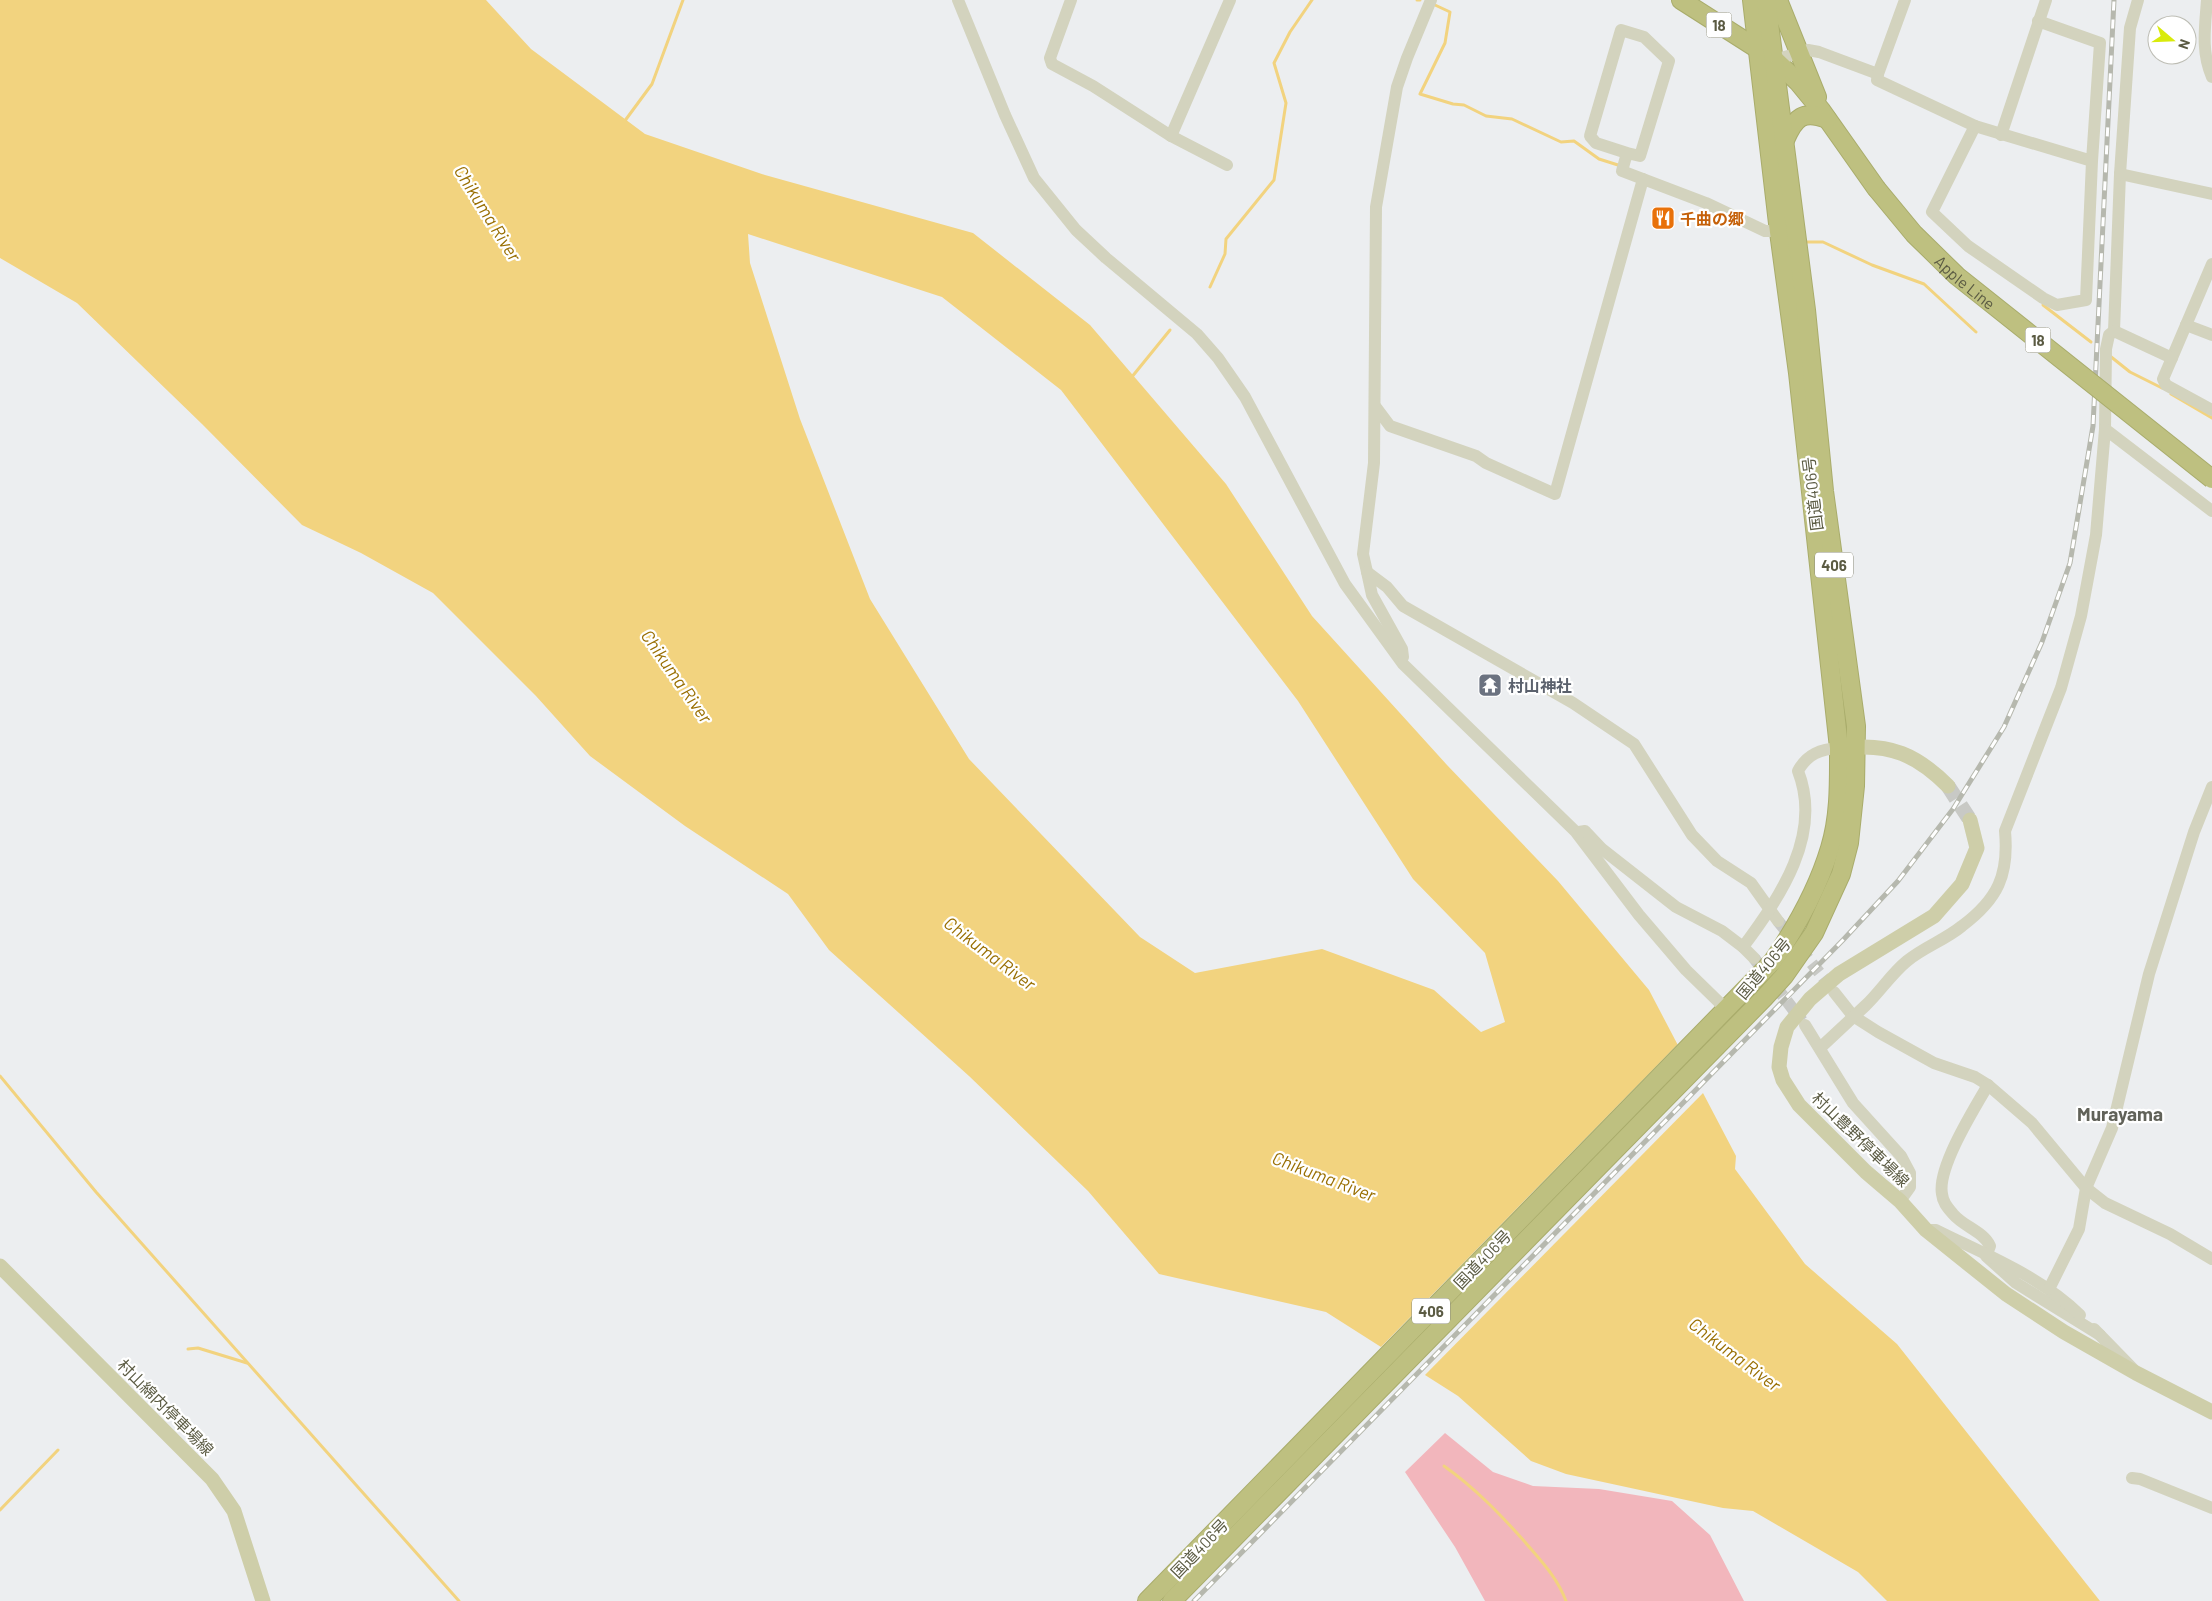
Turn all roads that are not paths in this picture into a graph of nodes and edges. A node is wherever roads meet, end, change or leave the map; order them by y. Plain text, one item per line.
1 (958, 0) edge
2 (1071, 0) edge
3 (1230, 0) edge
4 (1431, 0) edge
5 (1681, 0) edge
6 (1752, 0) edge
7 (1766, 0) edge
8 (1778, 0) edge
9 (1906, 0) edge
10 (2046, 0) edge
11 (2138, 0) edge
12 (2206, 0) edge
13 (2038, 22) junction
14 (1757, 49) junction
15 (1799, 54) junction
16 (1776, 60) junction
17 (1878, 74) junction
18 (2212, 77) edge
19 (1824, 115) junction
20 (1974, 126) junction
21 (2001, 135) junction
22 (1170, 136) junction
23 (1786, 140) junction
24 (1627, 154) junction
25 (2092, 161) junction
26 (1227, 165) dead end
27 (2120, 174) junction
28 (1643, 179) junction
29 (2212, 194) edge
30 (1788, 231) junction
31 (2212, 264) edge
32 (2186, 325) junction
33 (2114, 332) junction
34 (2212, 335) edge
35 (2172, 358) junction
36 (1375, 406) junction
37 (2212, 410) edge
38 (2105, 429) junction
39 (2212, 479) edge
40 (2212, 510) edge
41 (1367, 572) junction
42 (1404, 664) junction
43 (1847, 747) junction
44 (1948, 786) tunnel mouth
45 (2212, 787) edge
46 (1970, 820) tunnel mouth
47 (1576, 832) junction
48 (1771, 910) junction
49 (1778, 921) tunnel mouth
50 (1743, 947) junction
51 (1754, 958) tunnel mouth
52 (1834, 992) tunnel mouth
53 (1722, 1016) junction
54 (1853, 1016) junction
55 (1804, 1025) tunnel mouth
56 (1820, 1048) junction
57 (1988, 1085) junction
58 (2086, 1188) junction
59 (1900, 1201) junction
60 (1926, 1230) junction
61 (1986, 1256) junction
62 (2212, 1259) edge
63 (0, 1266) edge
64 (2049, 1289) junction
65 (2100, 1335) junction
66 (2136, 1373) junction
67 (2212, 1412) edge
68 (2132, 1478) dead end
69 (2212, 1508) edge
70 (264, 1601) edge
71 (1147, 1601) edge
72 (1172, 1601) edge

1 - 42 street
2 - 22 street
3 - 22 street
4 - 36 street
5 - 14 highway, 18
6 - 14 highway, 18
7 - 16 highway, 国道406号
8 - 15 highway
9 - 17 street
10 - 13 street
11 - 27 street
12 - 18 street
13 - 21 street
13 - 25 street
14 - 16 highway, Apple Line / 18
14 - 30 highway, 国道406号 / 406
15 - 16 street
15 - 17 street
15 - 19 highway
16 - 19 highway, Apple Line / 18
16 - 23 highway, 国道406号 / 406
17 - 20 street
19 - 23 highway
19 - 39 highway, Apple Line / 18, bridge
20 - 21 street
20 - 25 street
21 - 25 street
22 - 26 street
23 - 30 highway, 国道406号 / 406
24 - 24 street
24 - 28 street
27 - 29 street
27 - 33 street
28 - 30 street
28 - 36 street
30 - 43 highway, 国道406号 / 406
31 - 32 street
32 - 34 street
32 - 35 street
33 - 35 street
33 - 38 street
35 - 37 street
36 - 41 street
38 - 40 street
38 - 54 street
41 - 42 street
41 - 48 street
42 - 47 street
43 - 44 main road
43 - 48 street
43 - 53 highway, 国道406号 / 406
43 - 72 highway, 国道406号 / 406
45 - 58 street
46 - 59 main road, 村山豊野停車場線
47 - 50 street
47 - 53 street
48 - 49 street
48 - 50 street
50 - 51 street
52 - 54 street
53 - 71 highway, 国道406号 / 406
54 - 56 street
54 - 57 street
55 - 56 street
56 - 59 street
57 - 58 street
57 - 61 street
58 - 62 street
58 - 64 street
59 - 60 main road, 村山豊野停車場線
60 - 61 street
60 - 66 main road, 村山豊野停車場線
61 - 64 street
61 - 65 street
63 - 70 main road, 村山綿内停車場線
64 - 65 street
65 - 66 street
66 - 67 main road, 村山豊野停車場線
68 - 69 street

